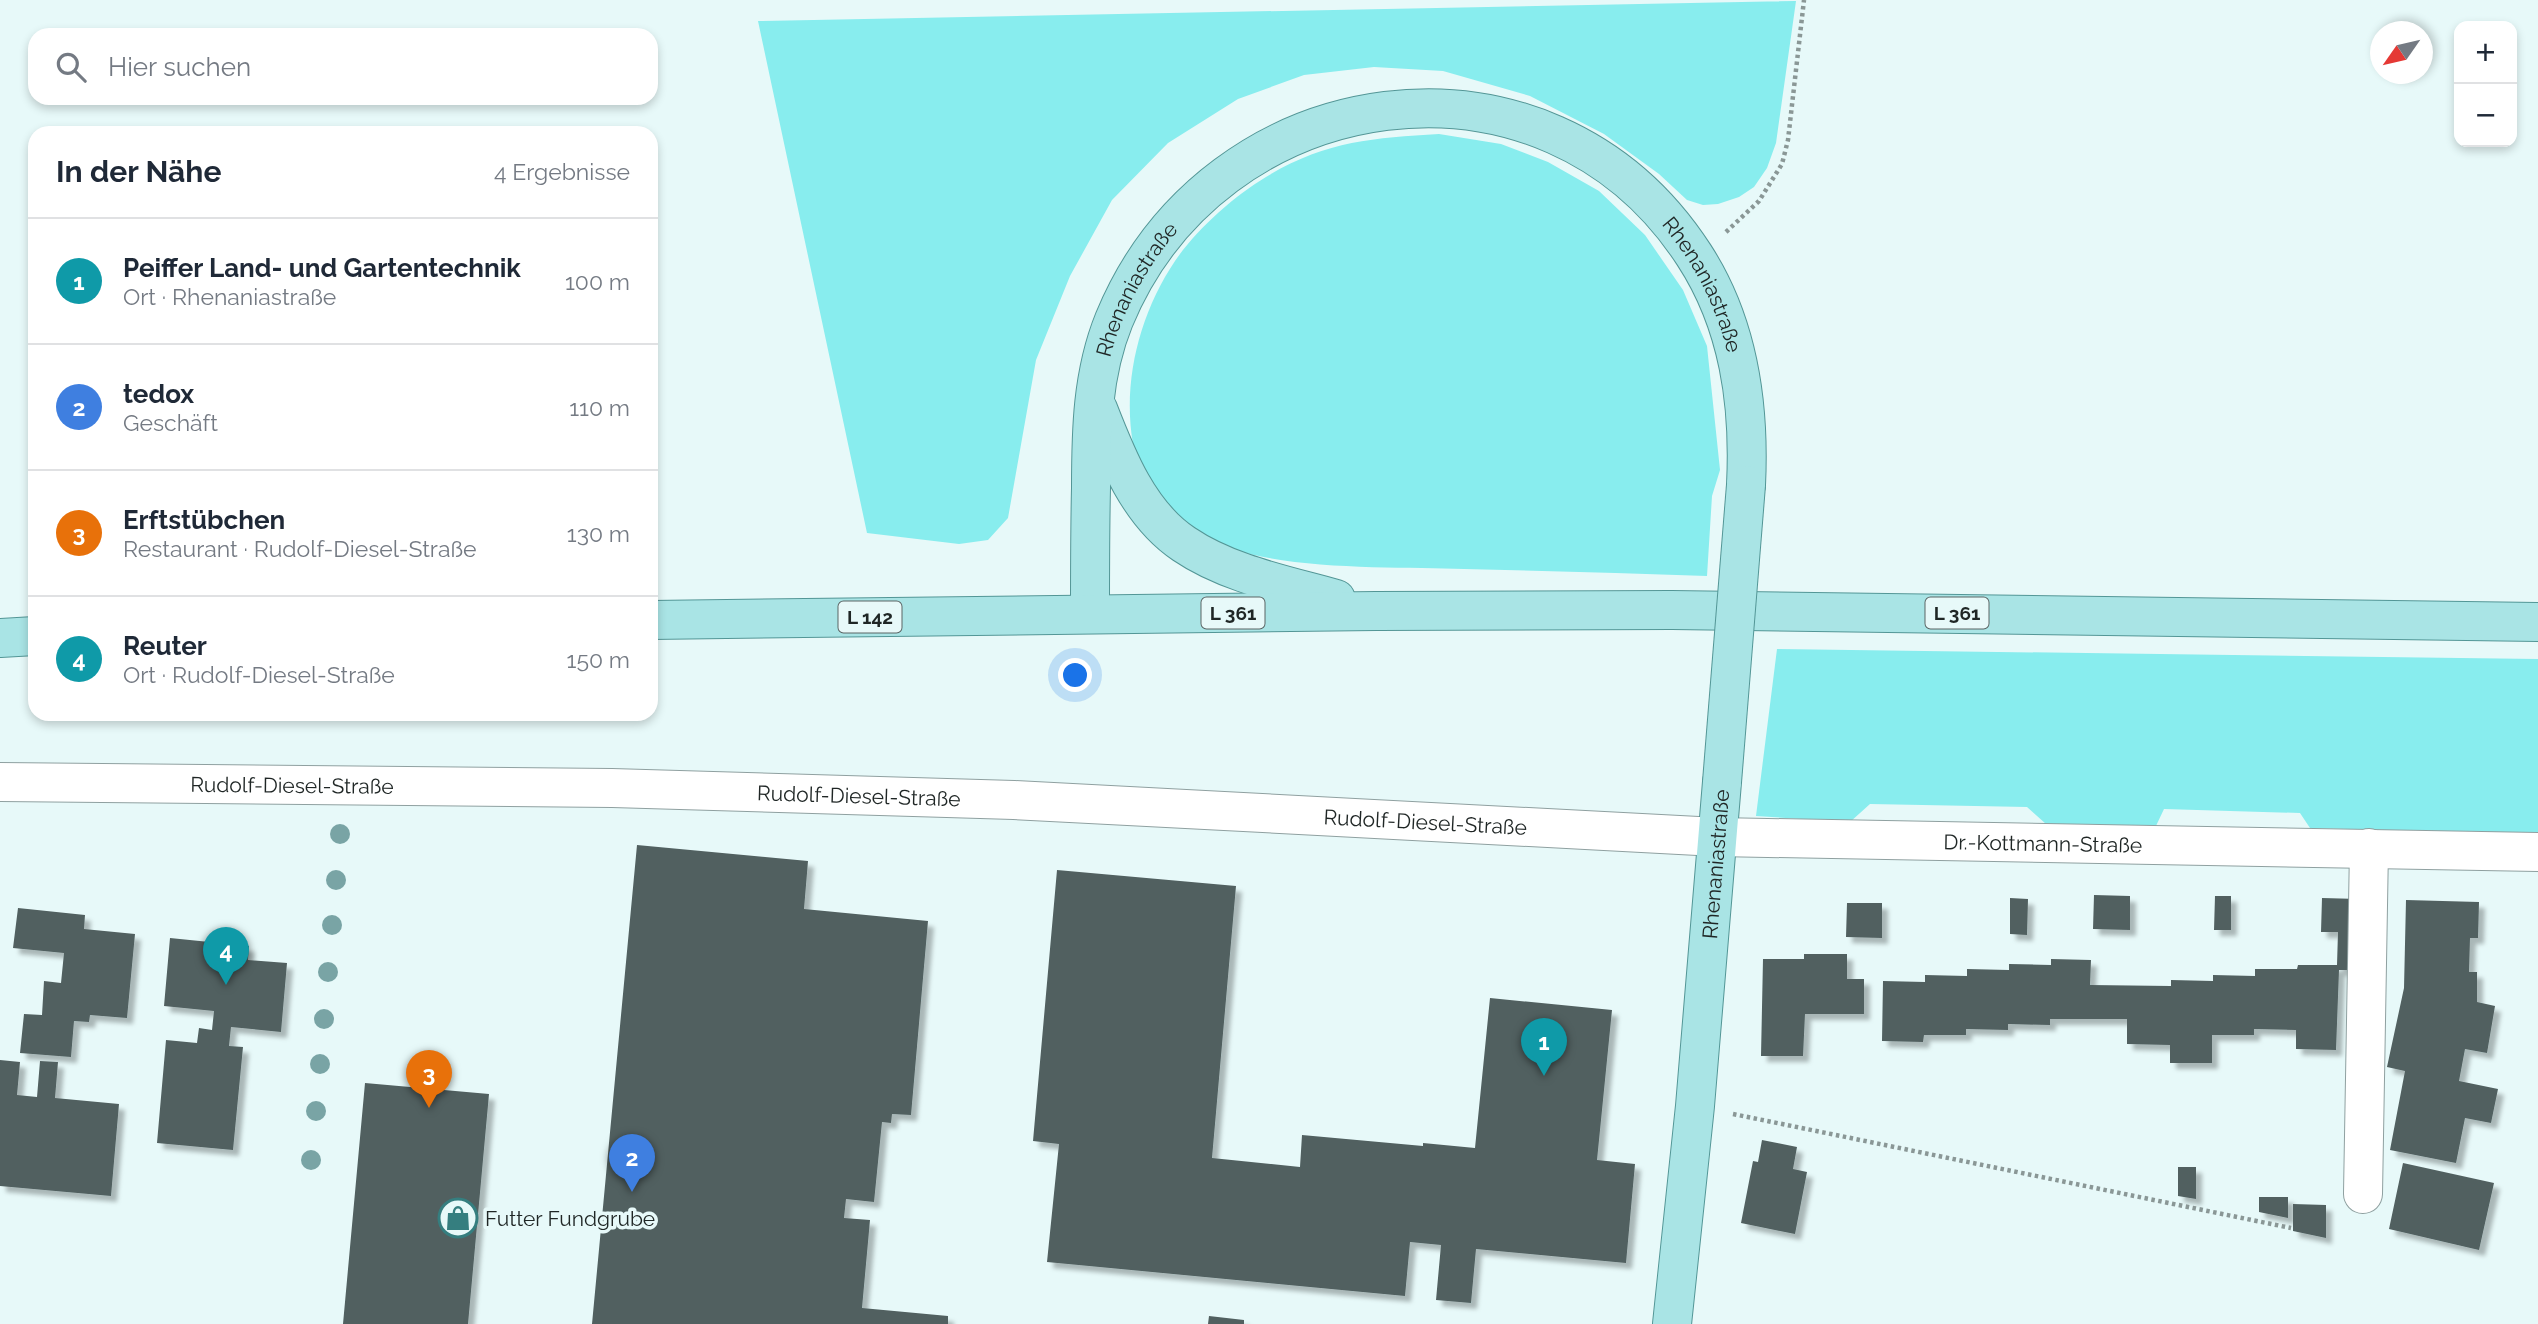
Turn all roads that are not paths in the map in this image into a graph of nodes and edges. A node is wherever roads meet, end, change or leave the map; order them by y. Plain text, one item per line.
1 (1094, 397) junction
2 (1376, 611) junction
3 (1090, 614) junction
4 (658, 620) edge
5 (2538, 622) edge
6 (28, 636) edge
7 (0, 638) edge
8 (0, 782) edge
9 (1717, 837) junction
10 (2369, 848) junction
11 (2538, 852) edge
12 (2363, 1194) dead end
13 (1672, 1324) edge

1 - 2 main road, L 361
1 - 3 main road, Rhenaniastraße
1 - 9 main road, Rhenaniastraße, bridge
2 - 3 main road, L 361
2 - 5 main road, L 361
3 - 4 main road, L 142
6 - 7 main road
8 - 9 street, Rudolf-Diesel-Straße
9 - 10 street, Dr.-Kottmann-Straße
9 - 13 main road, Rhenaniastraße
10 - 11 street, Dr.-Kottmann-Straße
10 - 12 street

